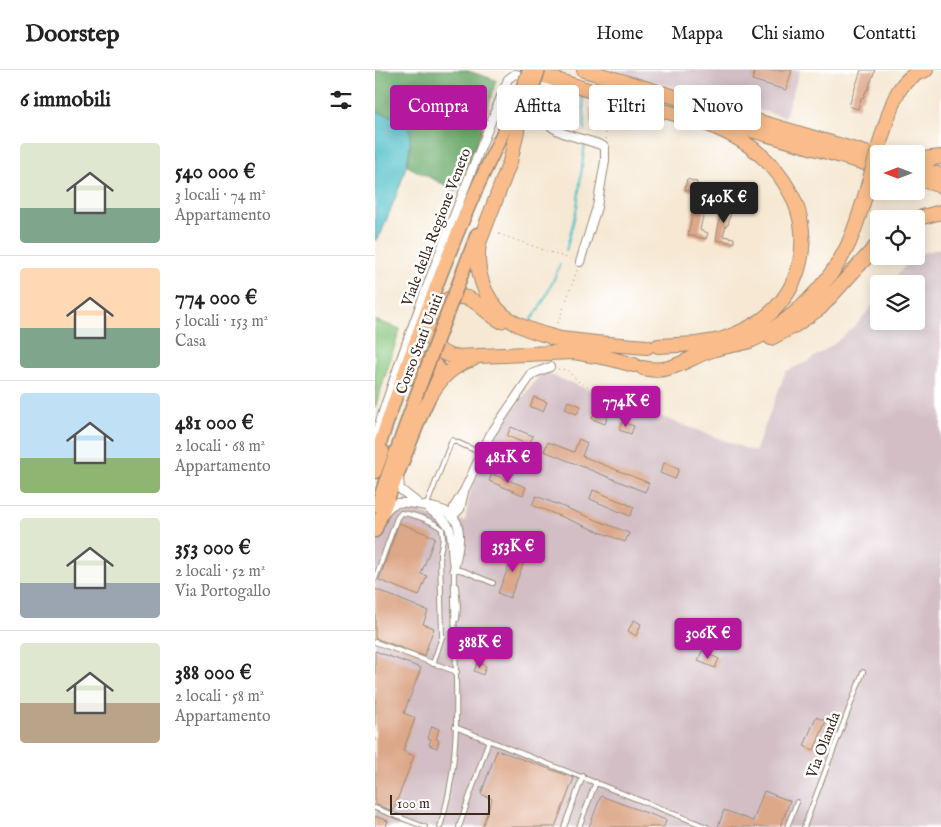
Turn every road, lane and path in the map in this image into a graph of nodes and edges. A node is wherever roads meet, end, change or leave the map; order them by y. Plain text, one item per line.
1 (539, 70) edge
2 (544, 70) edge
3 (584, 70) edge
4 (926, 70) edge
5 (529, 76) edge
6 (504, 130) edge
7 (508, 130) edge
8 (606, 130) edge
9 (517, 131) junction
10 (821, 140) junction
11 (605, 146) junction
12 (870, 150) edge
13 (870, 154) edge
14 (941, 157) edge
15 (925, 158) edge
16 (870, 164) edge
17 (925, 171) edge
18 (941, 175) edge
19 (925, 181) edge
20 (941, 186) edge
21 (941, 212) edge
22 (925, 216) edge
23 (499, 234) dead end
24 (870, 252) edge
25 (580, 262) junction
26 (430, 317) junction
27 (558, 323) dead end
28 (560, 339) junction
29 (716, 345) junction
30 (495, 355) junction
31 (550, 367) joint
32 (431, 394) junction
33 (641, 407) dead end
34 (396, 414) junction
35 (375, 437) edge
36 (481, 453) junction
37 (375, 459) edge
38 (399, 471) junction
39 (375, 472) edge
40 (423, 506) junction
41 (378, 513) edge
42 (450, 519) junction
43 (375, 531) edge
44 (454, 569) junction
45 (375, 579) edge
46 (493, 583) dead end
47 (375, 642) edge
48 (433, 664) junction
49 (457, 672) junction
50 (863, 672) dead end
51 (455, 727) junction
52 (489, 740) junction
53 (583, 776) junction
54 (596, 782) junction
55 (797, 802) dead end
56 (375, 808) edge
57 (425, 827) edge
58 (440, 827) edge
59 (459, 827) edge
60 (564, 827) edge
61 (579, 827) edge
62 (707, 827) edge
63 (787, 827) edge
64 (804, 827) edge

1 - 5 main road, bridge
2 - 16 highway
3 - 10 highway
4 - 29 highway, bridge
5 - 9 main road, Corso Stati Uniti
5 - 29 highway
6 - 37 main road, Corso Stati Uniti
7 - 26 main road
8 - 11 path
9 - 28 highway
9 - 41 main road, Corso Stati Uniti, bridge
10 - 12 highway
10 - 13 highway
11 - 25 street
11 - 35 street, Viale della Regione Veneto
14 - 15 highway
17 - 18 highway
19 - 20 highway
21 - 22 highway
23 - 25 path
24 - 29 highway
25 - 27 path
26 - 28 highway
26 - 30 highway
26 - 34 main road
28 - 29 highway
29 - 30 highway
30 - 32 highway
31 - 33 path
31 - 36 street
32 - 34 main road
32 - 38 main road
34 - 39 main road
36 - 40 lane
36 - 42 street
38 - 40 street
38 - 41 main road
40 - 41 street
40 - 42 street
41 - 43 main road
42 - 44 street
44 - 46 lane
44 - 49 lane
45 - 48 lane
47 - 48 lane
48 - 49 lane
49 - 51 lane
50 - 64 lane, Via Olanda
51 - 52 lane
51 - 58 lane
52 - 53 lane
52 - 59 lane
53 - 54 lane
53 - 60 lane
54 - 61 lane
54 - 62 lane
55 - 63 lane
56 - 57 lane

